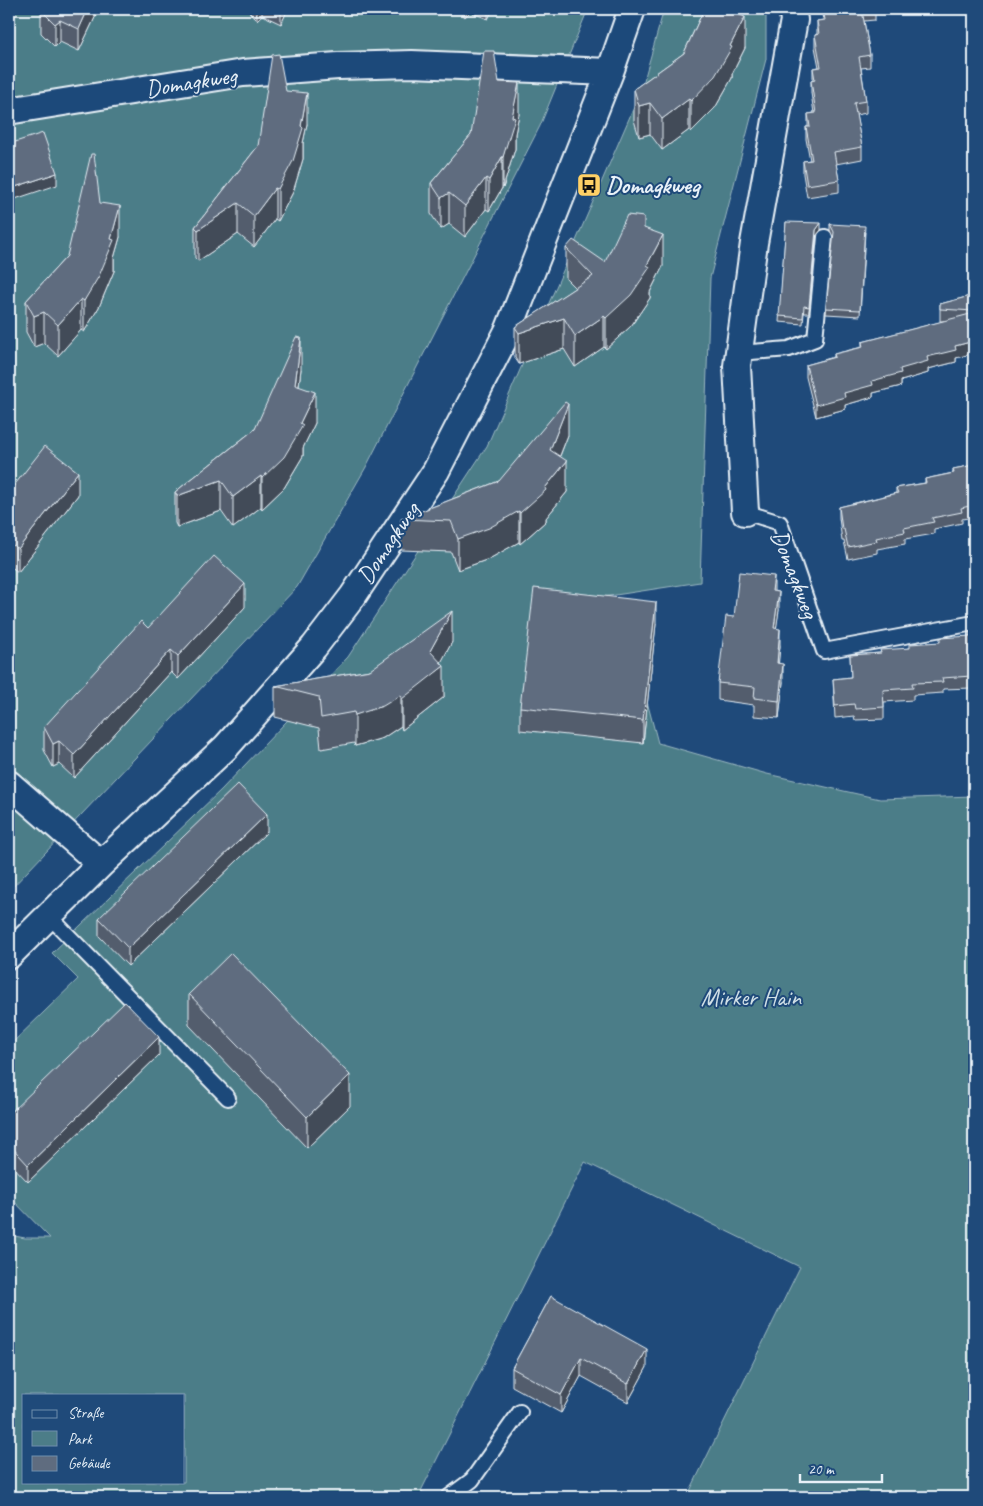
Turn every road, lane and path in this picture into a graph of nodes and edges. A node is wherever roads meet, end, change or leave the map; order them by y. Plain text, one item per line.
1 (632, 9) edge
2 (792, 9) edge
3 (610, 72) junction
4 (12, 106) edge
5 (825, 237) dead end
6 (739, 353) junction
7 (745, 512) joint
8 (974, 623) edge
9 (9, 784) edge
10 (101, 864) junction
11 (50, 917) junction
12 (9, 955) edge
13 (228, 1098) dead end
14 (520, 1412) dead end
15 (449, 1497) edge

1 - 3 street, Domagkweg
2 - 6 street, Domagkweg
3 - 4 street, Domagkweg
3 - 10 street, Domagkweg
5 - 6 lane
6 - 7 street, Domagkweg
7 - 8 lane, Domagkweg
9 - 10 street
10 - 11 street, Domagkweg
11 - 12 street, Domagkweg
11 - 13 lane
14 - 15 lane

